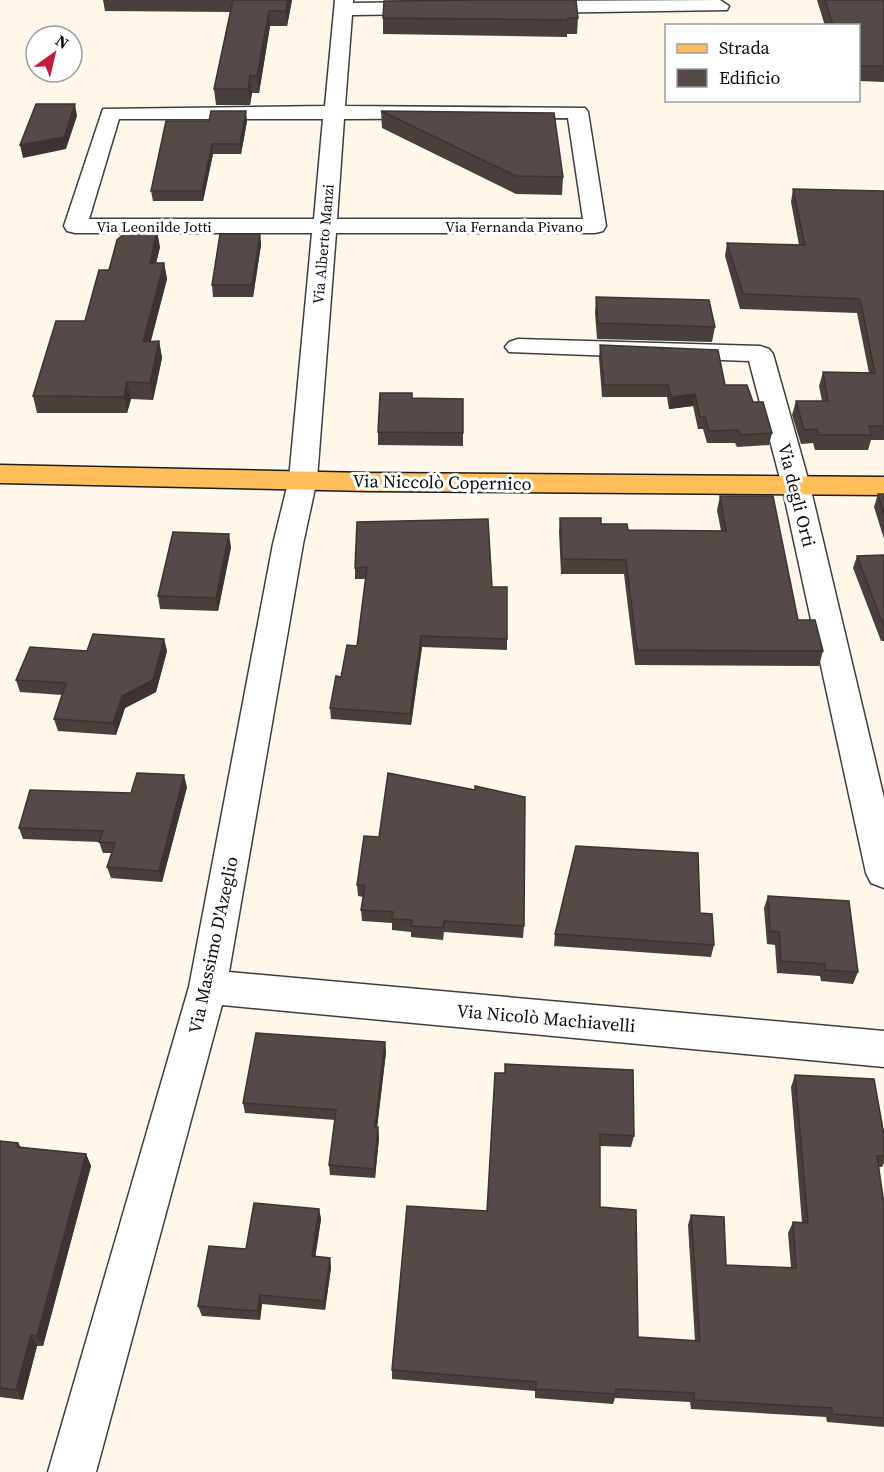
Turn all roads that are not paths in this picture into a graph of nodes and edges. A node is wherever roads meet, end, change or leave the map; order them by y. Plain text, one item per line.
1 (344, 4) edge
2 (720, 6) dead end
3 (520, 7) edge
4 (449, 8) edge
5 (334, 113) junction
6 (324, 226) junction
7 (518, 347) dead end
8 (0, 474) edge
9 (303, 479) junction
10 (796, 486) junction
11 (884, 486) edge
12 (884, 873) edge
13 (208, 987) junction
14 (884, 1049) edge
15 (72, 1472) edge

1 - 4 street, Via Alberto Manzi
1 - 5 street, Via Alberto Manzi
2 - 3 street
5 - 6 street, Via Alberto Manzi
5 - 6 street, Via Leonilde Jotti
5 - 6 street, Via Fernanda Pivano
6 - 9 street, Via Alberto Manzi
7 - 10 street, Via degli Orti
8 - 9 main road, Via Niccolò Copernico
9 - 10 main road, Via Niccolò Copernico
9 - 13 street, Via Massimo D'Azeglio
10 - 11 main road, Via Niccolò Copernico
10 - 12 street, Via degli Orti
13 - 14 street, Via Nicolò Machiavelli
13 - 15 street, Via Massimo D'Azeglio

